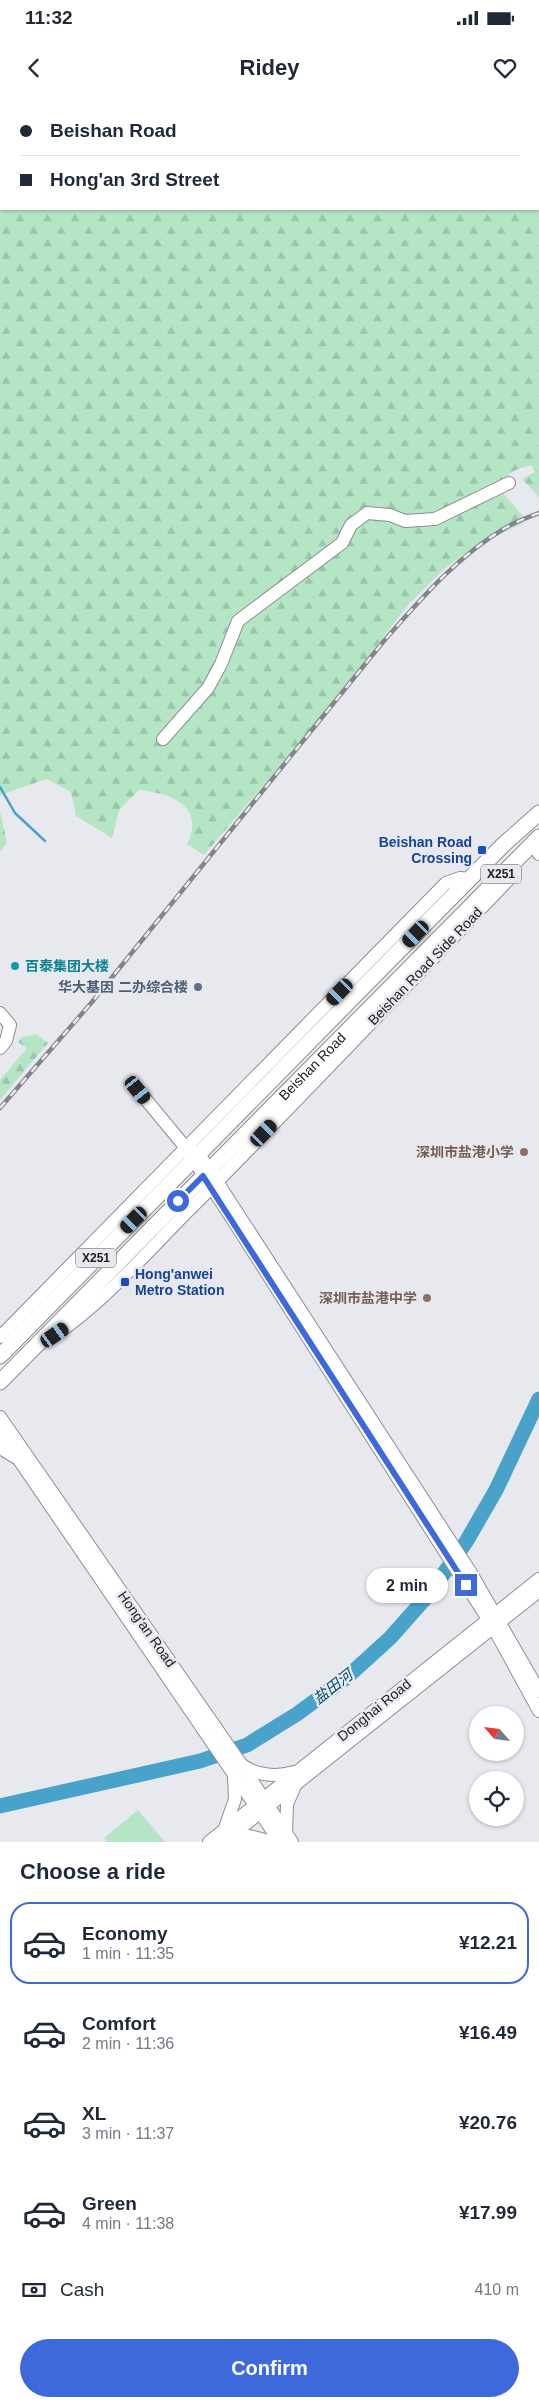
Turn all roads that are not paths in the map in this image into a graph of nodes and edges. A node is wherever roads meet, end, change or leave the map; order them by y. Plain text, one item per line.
1 (508, 483) dead end
2 (163, 739) dead end
3 (539, 813) edge
4 (539, 848) edge
5 (513, 875) junction
6 (464, 911) junction
7 (387, 989) junction
8 (0, 1013) edge
9 (369, 1025) junction
10 (0, 1048) edge
11 (138, 1090) dead end
12 (193, 1154) junction
13 (210, 1178) junction
14 (1, 1336) edge
15 (0, 1356) edge
16 (0, 1382) edge
17 (0, 1417) edge
18 (0, 1432) edge
19 (0, 1446) edge
20 (16, 1456) junction
21 (539, 1579) edge
22 (539, 1591) edge
23 (494, 1620) junction
24 (539, 1691) edge
25 (539, 1711) edge
26 (215, 1736) junction
27 (234, 1764) junction
28 (299, 1775) junction
29 (262, 1805) junction
30 (225, 1837) edge
31 (286, 1839) edge
32 (209, 1842) edge
33 (273, 1842) edge

1 - 2 street
3 - 12 main road, Beishan Road / X251
4 - 5 main road
4 - 6 main road, Beishan Road / X251
5 - 6 main road
5 - 9 street, Beishan Road Side Road
6 - 7 main road, Beishan Road / X251
7 - 9 main road
7 - 13 main road, Beishan Road / X251
8 - 10 street
9 - 13 street, Beishan Road Side Road
11 - 12 street
12 - 13 street
12 - 14 street
12 - 15 main road, Beishan Road / X251
13 - 16 main road, Beishan Road / X251
13 - 23 street
17 - 26 street, Hong'an Road
18 - 20 street, Hong'an Road
19 - 20 main road
20 - 26 street, Hong'an Road
21 - 23 street, Donghai Road
22 - 23 street, Donghai Road
23 - 24 street
23 - 25 street
23 - 28 street, Donghai Road
26 - 27 street, Hong'an Road
27 - 28 street
27 - 29 street, Hong'an Road
27 - 30 street
28 - 29 street, Donghai Road
28 - 31 street
29 - 30 street, Donghai Road
29 - 31 street, Hong'an Road
30 - 32 street, Donghai Road
30 - 33 street

